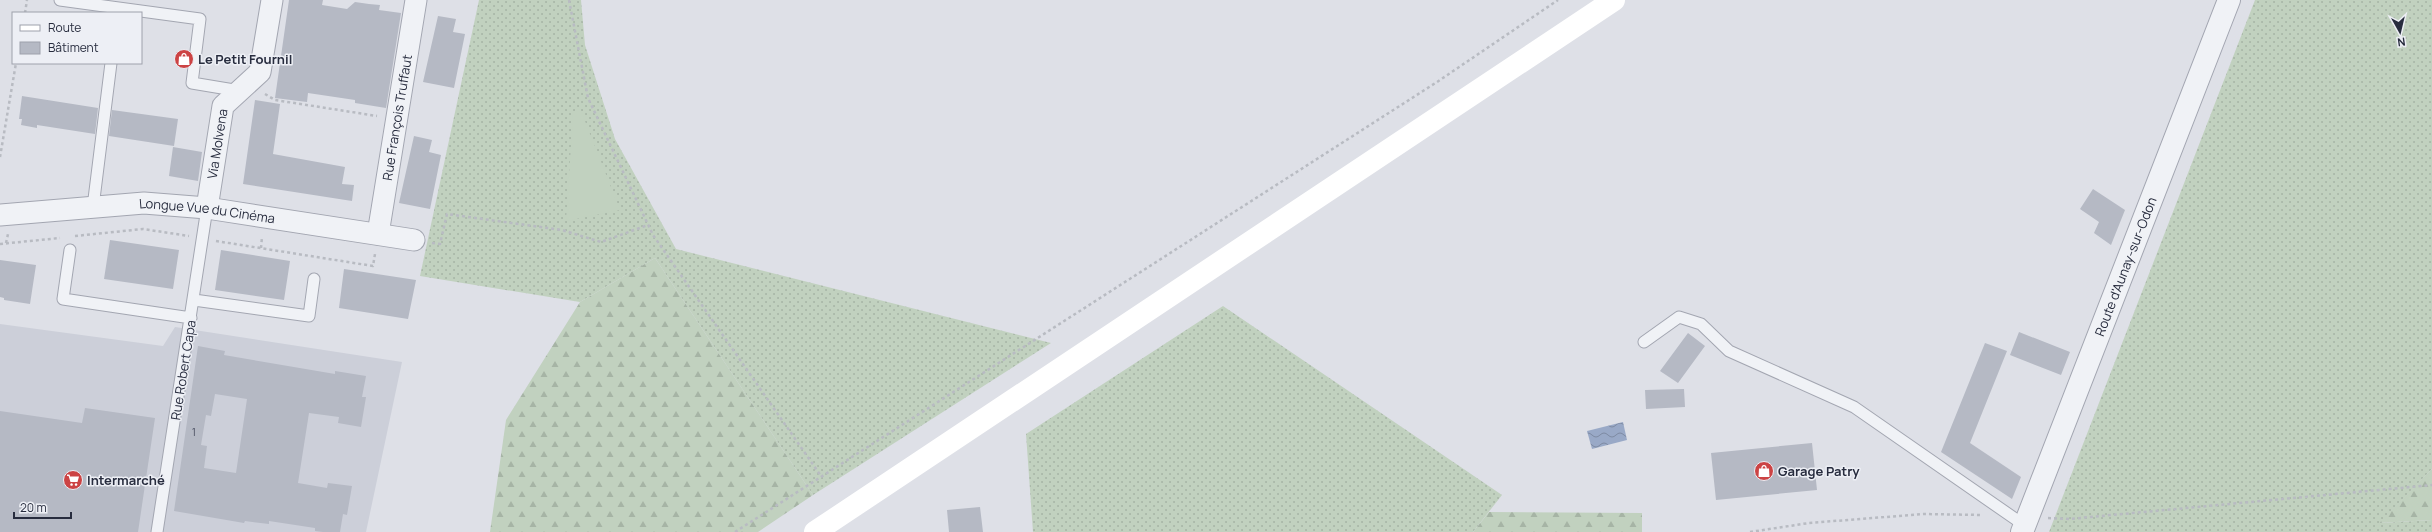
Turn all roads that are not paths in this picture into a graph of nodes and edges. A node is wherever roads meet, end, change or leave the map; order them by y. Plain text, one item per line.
1 (60, 0) edge
2 (272, 0) edge
3 (416, 0) edge
4 (1614, 0) edge
5 (2229, 0) edge
6 (118, 10) edge
7 (136, 12) edge
8 (142, 13) edge
9 (111, 64) edge
10 (240, 91) junction
11 (93, 207) junction
12 (207, 208) junction
13 (0, 215) edge
14 (378, 234) junction
15 (414, 240) road end
16 (70, 250) dead end
17 (314, 279) dead end
18 (194, 300) junction
19 (191, 318) junction
20 (1644, 342) dead end
21 (2020, 524) edge
22 (156, 532) edge
23 (814, 532) edge

1 - 6 lane
2 - 10 street, Via Molvena
3 - 14 street, Rue François Truffaut
4 - 23 main road
5 - 21 street, Route d'Aunay-sur-Odon
6 - 7 lane
8 - 10 lane
9 - 11 lane
10 - 12 street, Via Molvena
11 - 12 street, Longue Vue du Cinéma
11 - 13 street, Longue Vue du Cinéma
12 - 14 street, Longue Vue du Cinéma
12 - 18 lane, Rue Robert Capa
14 - 15 street, Longue Vue du Cinéma
16 - 19 lane
17 - 18 lane
18 - 19 lane, Rue Robert Capa
19 - 22 lane, Rue Robert Capa
20 - 21 lane

